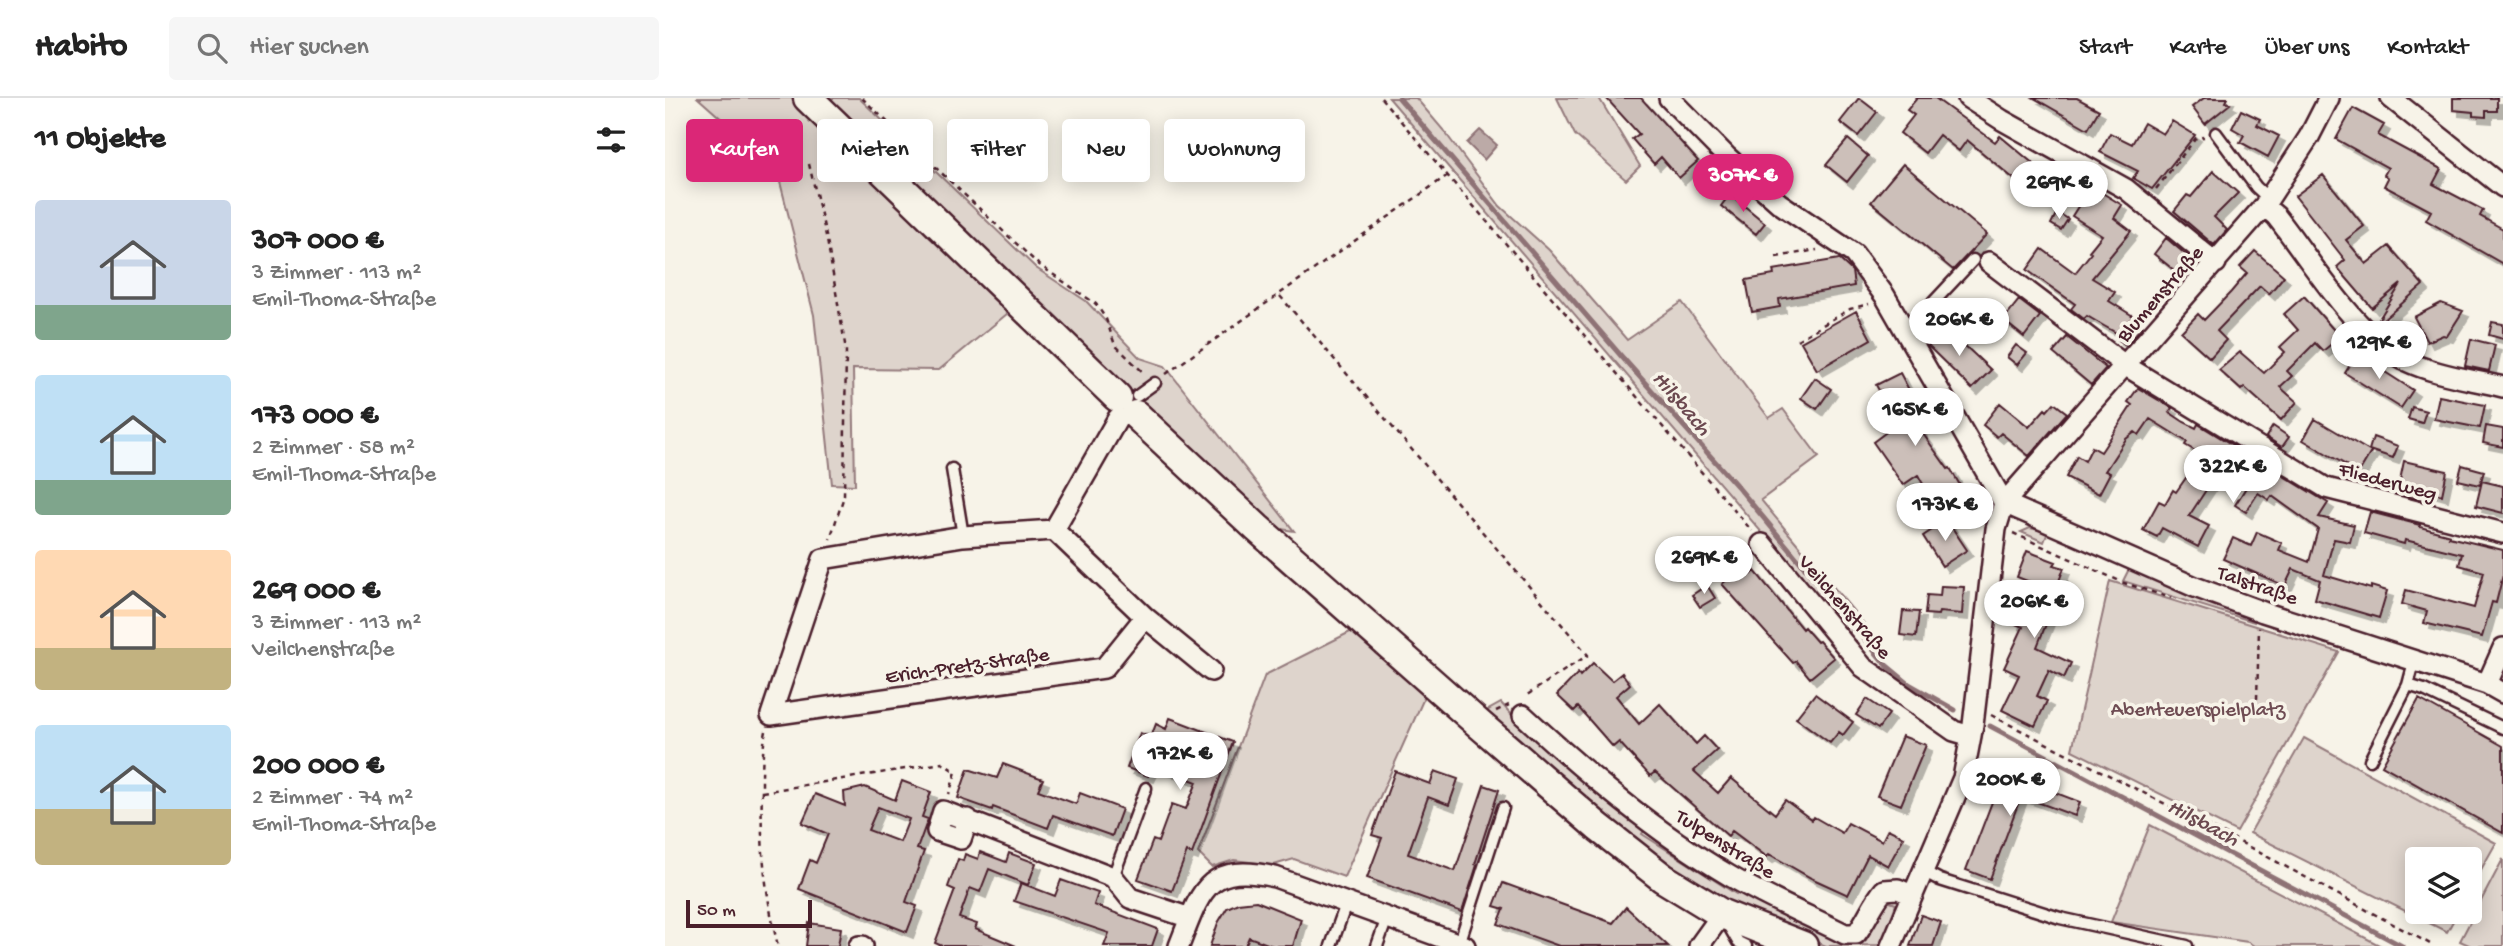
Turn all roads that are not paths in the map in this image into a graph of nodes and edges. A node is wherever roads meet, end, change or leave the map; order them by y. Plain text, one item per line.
1 (808, 98) edge
2 (1669, 98) edge
3 (1968, 98) edge
4 (2329, 98) edge
5 (2391, 98) edge
6 (2216, 133) road end
7 (2503, 187) edge
8 (2267, 202) junction
9 (1981, 261) joint
10 (2216, 263) junction
11 (1904, 329) junction
12 (2126, 366) junction
13 (2503, 387) edge
14 (1133, 402) junction
15 (952, 469) dead end
16 (2004, 503) junction
17 (1054, 530) junction
18 (2503, 533) edge
19 (963, 537) junction
20 (1762, 544) road end
21 (1145, 617) junction
22 (2503, 648) edge
23 (2416, 659) junction
24 (1211, 671) dead end
25 (2408, 685) junction
26 (2495, 688) edge
27 (1519, 709) road end
28 (2503, 728) edge
29 (1971, 736) junction
30 (2370, 760) dead end
31 (1146, 788) dead end
32 (1503, 808) dead end
33 (943, 810) road end
34 (1923, 871) junction
35 (1113, 877) junction
36 (1912, 895) junction
37 (1346, 904) junction
38 (1722, 914) junction
39 (1190, 918) junction
40 (1387, 918) junction
41 (1462, 945) edge
42 (1179, 946) edge
43 (1331, 946) edge
44 (1377, 946) edge
45 (1699, 946) edge
46 (1747, 946) edge
47 (1803, 946) edge
48 (1891, 946) edge
49 (2187, 946) edge

1 - 14 street
2 - 11 street
3 - 10 street
4 - 8 street, Blumenstraße
5 - 7 street
6 - 8 lane
8 - 10 street, Blumenstraße
8 - 13 street
9 - 11 lane
9 - 12 street, Fliederweg
10 - 12 street, Blumenstraße
11 - 16 street
12 - 16 street, Blumenstraße
12 - 18 street, Fliederweg
14 - 17 street
14 - 38 street
15 - 19 lane
16 - 23 street, Talstraße
16 - 29 street
17 - 19 street
17 - 21 street
19 - 21 street, Erich-Pretz-Straße
20 - 29 street, Veilchenstraße
21 - 24 street
22 - 26 street
23 - 25 lane
23 - 26 street, Talstraße
25 - 28 lane
25 - 30 lane
27 - 36 street, Tulpenstraße
29 - 34 street
31 - 35 lane
32 - 41 lane
33 - 35 street
34 - 36 street
34 - 49 lane
35 - 39 street
36 - 48 street
37 - 39 street
37 - 40 street
37 - 43 lane
38 - 45 street
38 - 46 lane
38 - 47 street
39 - 42 street
40 - 41 street
40 - 44 lane

